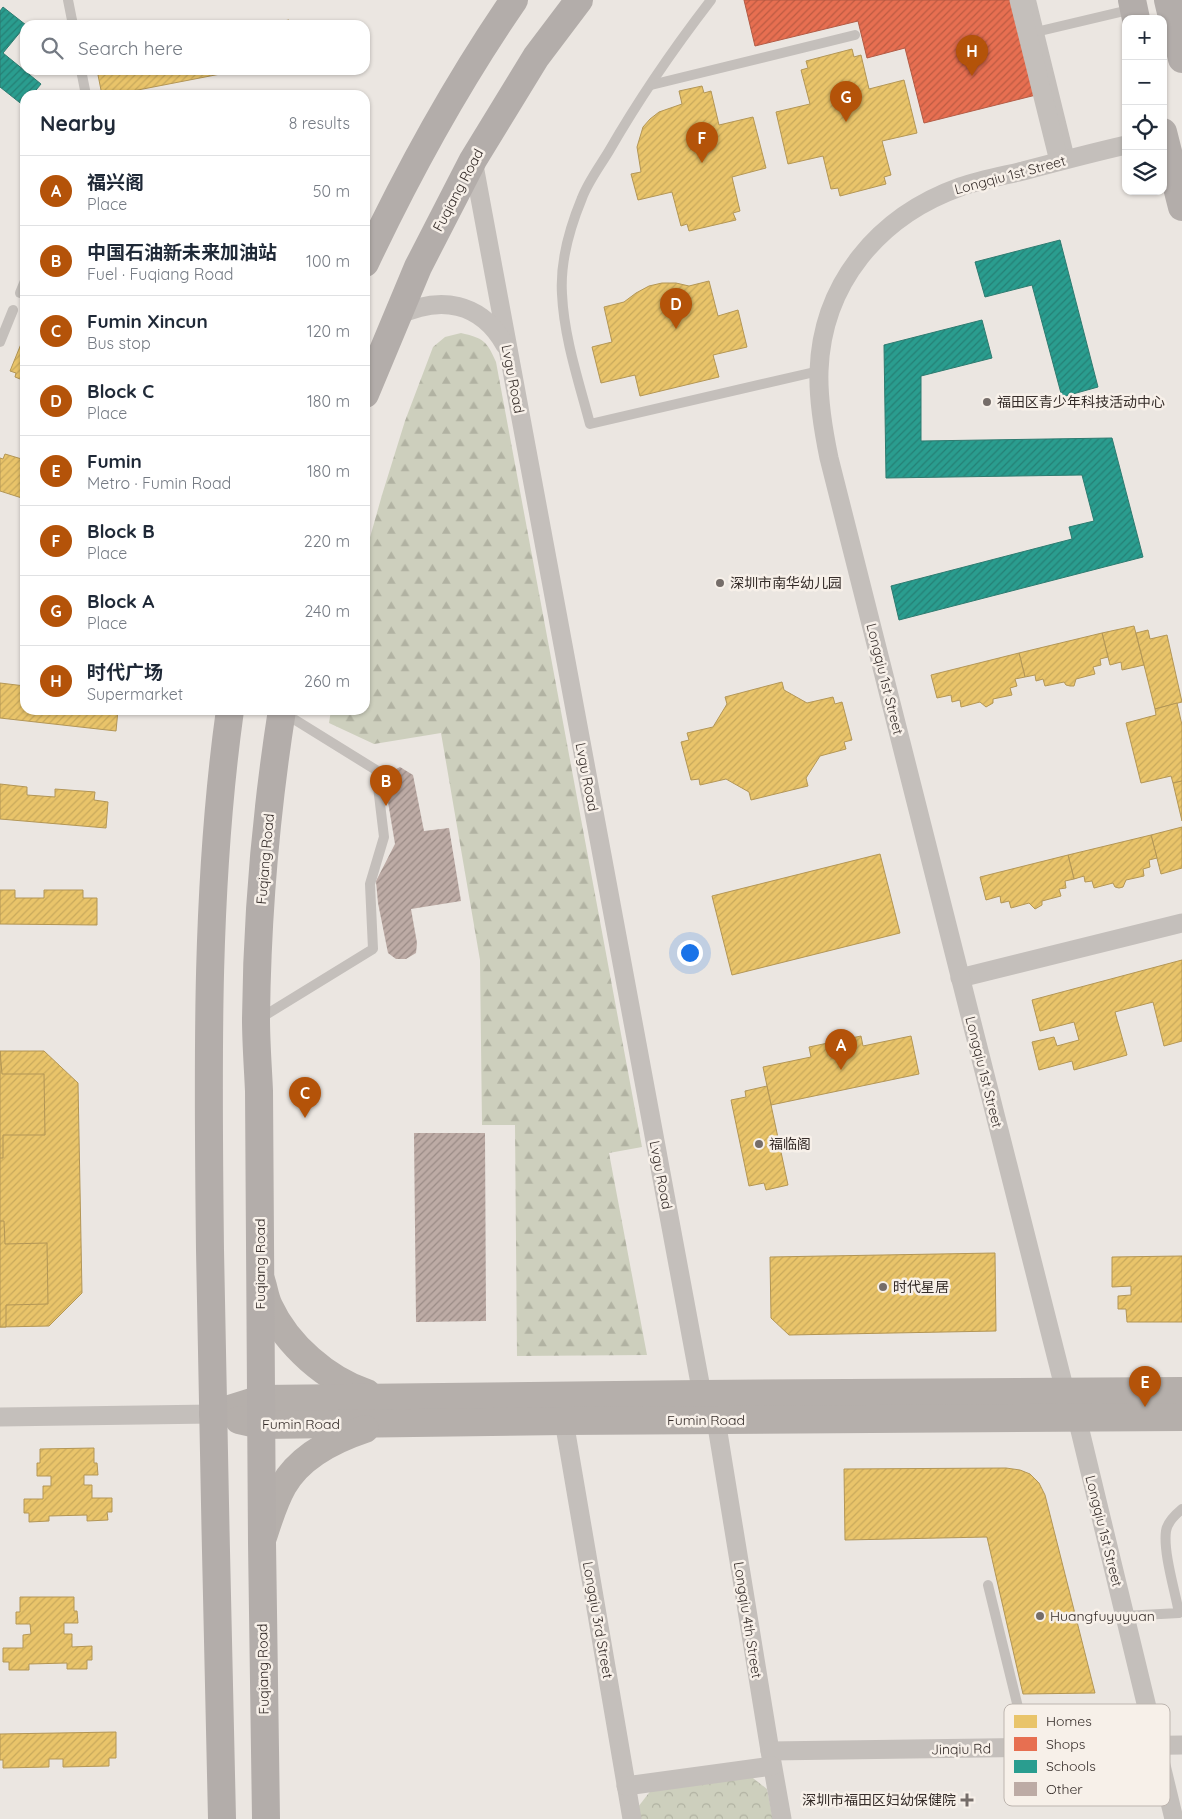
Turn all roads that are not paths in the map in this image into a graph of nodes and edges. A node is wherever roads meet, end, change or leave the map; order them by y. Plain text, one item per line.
1 (68, 0) edge
2 (514, 0) edge
3 (579, 0) edge
4 (711, 0) edge
5 (1019, 0) edge
6 (1031, 0) edge
7 (1168, 0) edge
8 (1134, 9) edge
9 (72, 20) edge
10 (1040, 31) junction
11 (855, 35) dead end
12 (1182, 58) edge
13 (82, 75) edge
14 (651, 85) junction
15 (85, 90) edge
16 (1122, 146) edge
17 (1167, 149) edge
18 (473, 160) junction
19 (1064, 160) junction
20 (1182, 207) edge
21 (371, 236) edge
22 (13, 310) dead end
23 (397, 316) junction
24 (0, 342) edge
25 (508, 350) junction
26 (819, 371) junction
27 (370, 382) edge
28 (229, 715) edge
29 (281, 715) edge
30 (288, 715) edge
31 (1182, 923) edge
32 (960, 978) junction
33 (256, 1021) junction
34 (260, 1277) junction
35 (1182, 1391) edge
36 (1064, 1392) junction
37 (702, 1394) junction
38 (388, 1397) junction
39 (261, 1412) junction
40 (213, 1414) junction
41 (0, 1417) edge
42 (1182, 1417) edge
43 (1077, 1418) junction
44 (716, 1420) junction
45 (564, 1422) junction
46 (381, 1424) junction
47 (1182, 1509) edge
48 (262, 1543) junction
49 (988, 1585) dead end
50 (1124, 1616) junction
51 (1017, 1704) edge
52 (1146, 1704) edge
53 (1004, 1749) edge
54 (771, 1759) junction
55 (626, 1786) junction
56 (1170, 1803) edge
57 (222, 1819) edge
58 (266, 1819) edge
59 (632, 1819) edge
60 (782, 1819) edge
61 (1174, 1819) edge

1 - 9 lane
2 - 21 main road
3 - 18 main road, Fuqiang Road
4 - 14 lane
5 - 19 street
6 - 10 lane
7 - 12 main road
8 - 10 lane
10 - 19 lane
11 - 14 lane
13 - 15 lane
14 - 26 lane
16 - 19 street, Longqiu 1st Street
17 - 20 main road
18 - 23 main road, Fuqiang Road
18 - 25 street, Lvgu Road
19 - 26 street, Longqiu 1st Street
22 - 24 lane
23 - 25 street
23 - 27 main road, Fuqiang Road
25 - 37 street, Lvgu Road
26 - 32 street, Longqiu 1st Street
28 - 40 main road
29 - 33 main road, Fuqiang Road
30 - 33 lane
31 - 32 street
32 - 36 street, Longqiu 1st Street
33 - 34 main road, Fuqiang Road
34 - 38 main road
34 - 39 main road, Fuqiang Road
35 - 36 main road, Fumin Road
36 - 37 main road, Fumin Road
37 - 38 main road, Fumin Road
38 - 39 main road, Fumin Road
39 - 40 main road, Fumin Road
39 - 46 main road, Fumin Road
39 - 48 main road, Fuqiang Road
40 - 41 street
40 - 57 main road
42 - 43 main road, Fumin Road
43 - 44 main road, Fumin Road
43 - 50 street, Longqiu 1st Street
44 - 45 main road, Fumin Road
44 - 54 street, Longqiu 4th Street
45 - 46 main road, Fumin Road
45 - 55 street, Longqiu 3rd Street
46 - 48 main road
47 - 50 lane
48 - 58 main road, Fuqiang Road
49 - 51 lane
50 - 52 street, Longqiu 1st Street
53 - 54 street, Jinqiu Rd
54 - 55 street, Jinqiu Rd
54 - 60 street, Longqiu 4th Street
55 - 59 street, Longqiu 3rd Street
56 - 61 street, Longqiu 1st Street

